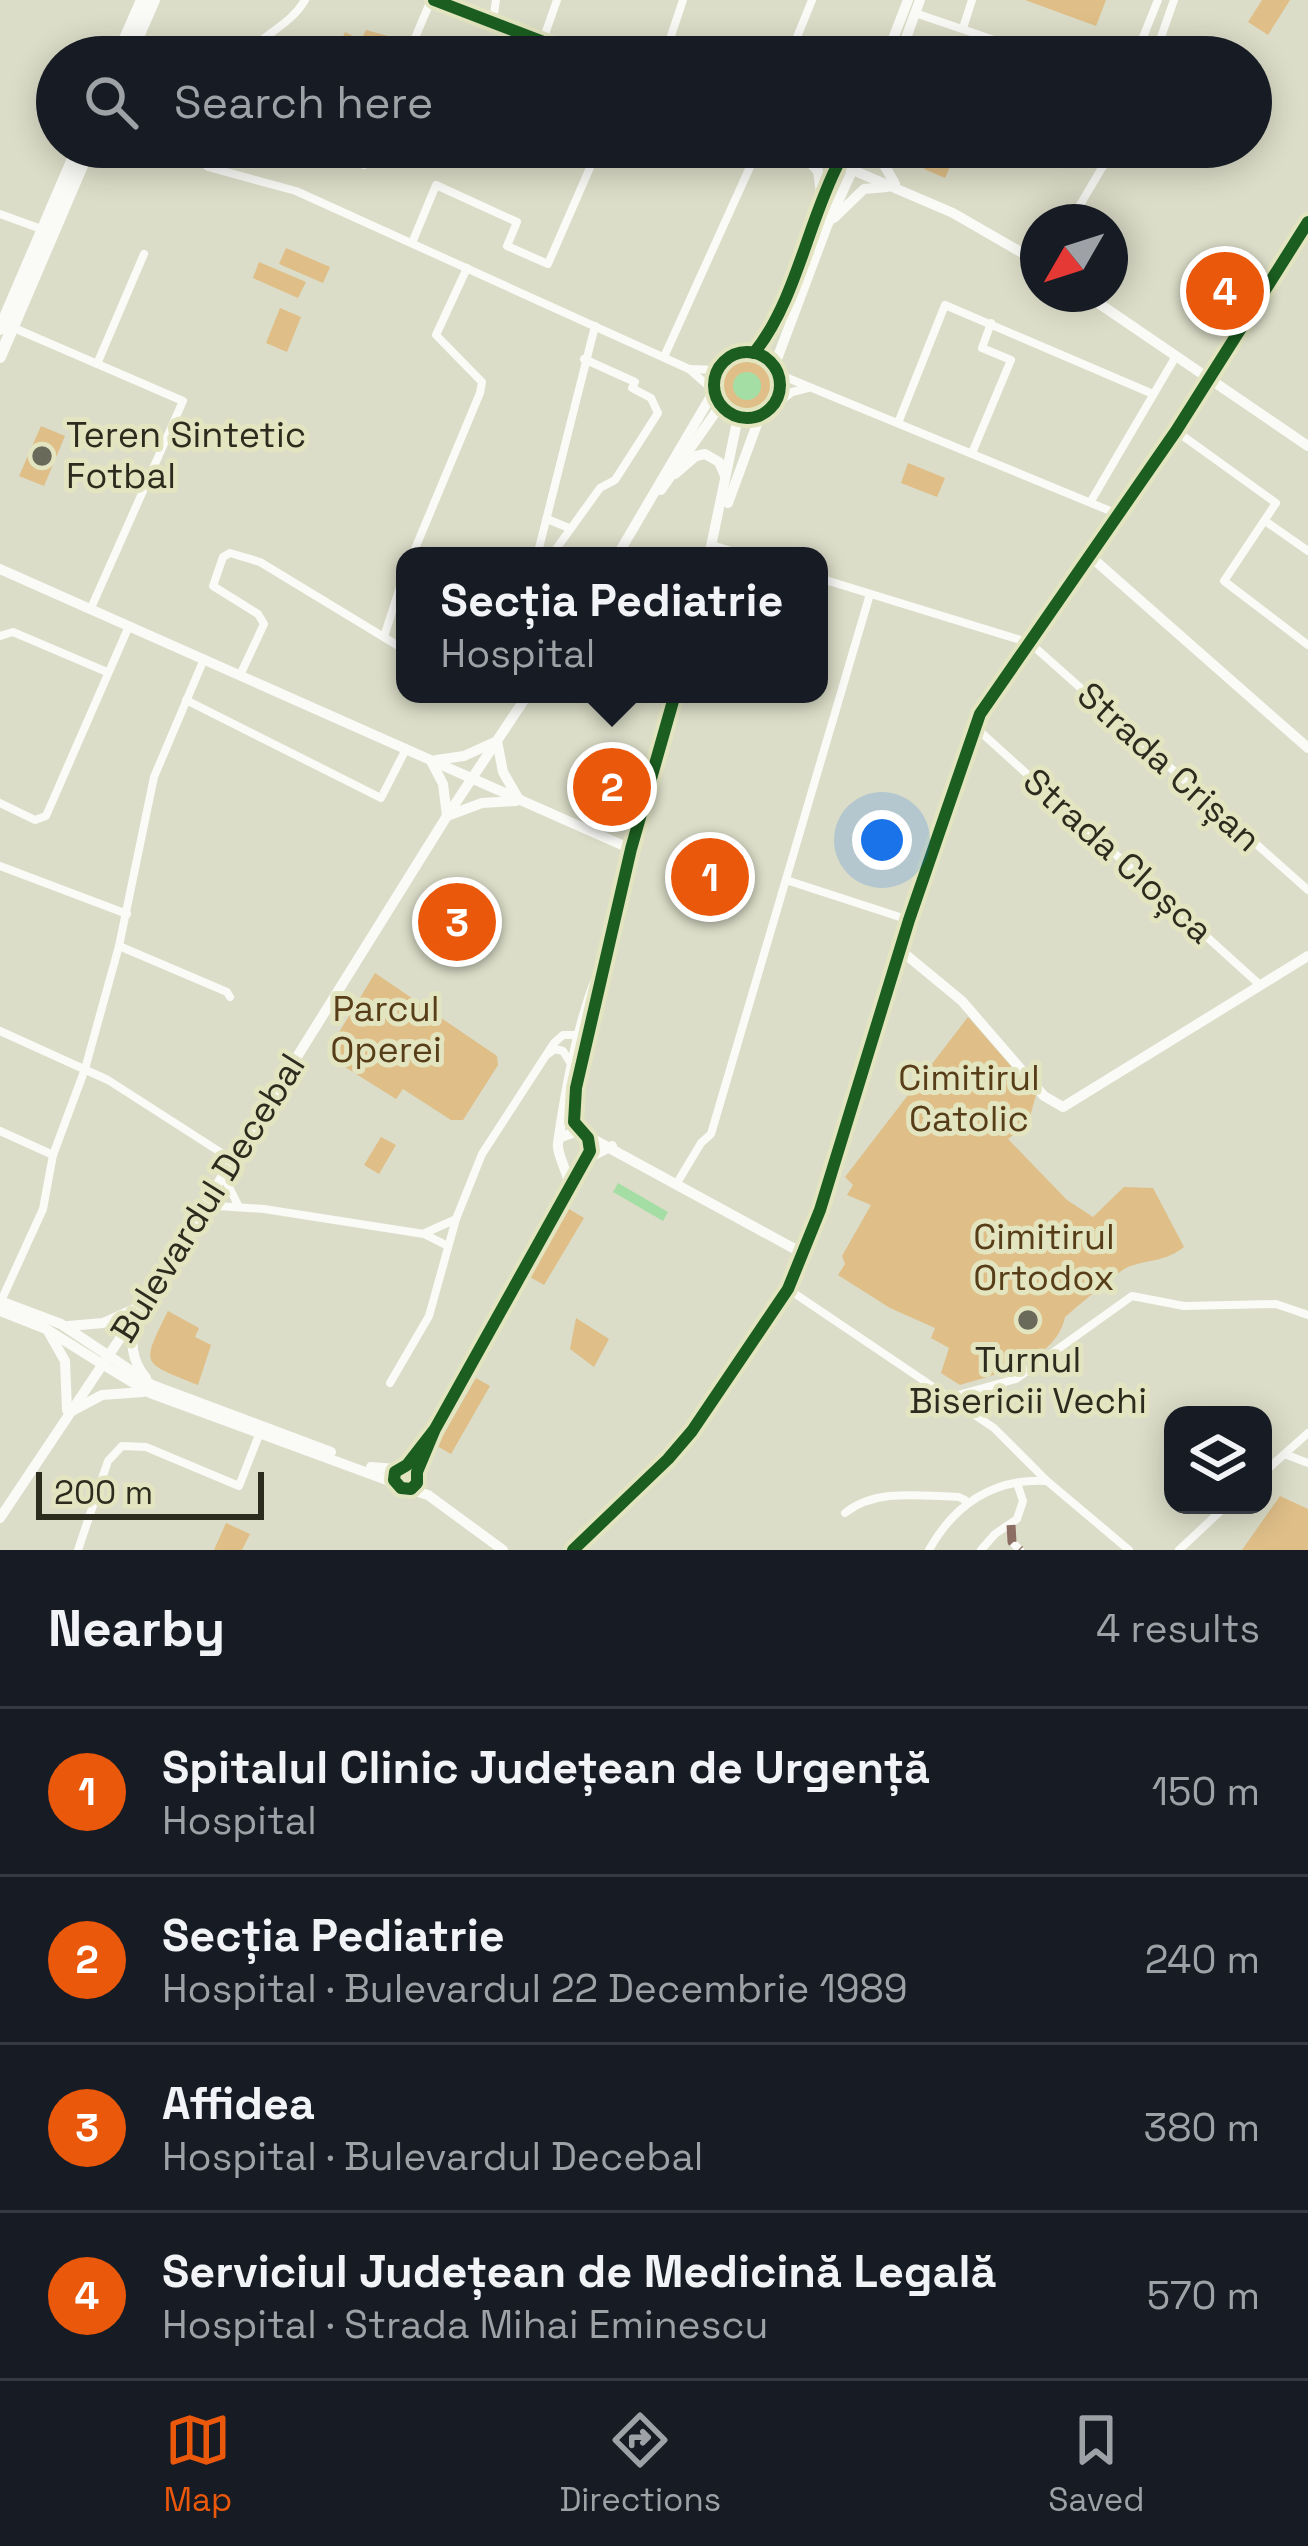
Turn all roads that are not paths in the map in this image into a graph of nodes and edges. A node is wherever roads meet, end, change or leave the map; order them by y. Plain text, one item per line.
1 (142, 0) edge
2 (154, 0) edge
3 (305, 0) edge
4 (433, 0) edge
5 (496, 0) edge
6 (557, 0) edge
7 (683, 0) edge
8 (812, 0) edge
9 (908, 0) edge
10 (972, 0) edge
11 (1158, 0) edge
12 (1174, 0) edge
13 (917, 6) edge
14 (493, 21) junction
15 (963, 28) junction
16 (126, 36) edge
17 (138, 36) edge
18 (265, 36) edge
19 (419, 36) edge
20 (532, 36) edge
21 (544, 36) edge
22 (671, 36) edge
23 (797, 36) edge
24 (894, 36) edge
25 (906, 36) edge
26 (985, 36) edge
27 (1143, 36) edge
28 (1161, 36) edge
29 (70, 168) edge
30 (80, 168) edge
31 (212, 168) edge
32 (590, 168) edge
33 (750, 168) edge
34 (815, 168) edge
35 (836, 168) edge
36 (853, 168) joint
37 (886, 168) edge
38 (1102, 168) edge
39 (896, 187) junction
40 (820, 200) junction
41 (1081, 204) edge
42 (0, 214) edge
43 (1308, 222) edge
44 (826, 226) junction
45 (48, 231) junction
46 (412, 243) junction
47 (1020, 252) edge
48 (143, 254) dead end
49 (467, 268) junction
50 (1111, 312) edge
51 (991, 323) junction
52 (595, 326) junction
53 (6, 328) edge
54 (754, 353) junction
55 (0, 356) edge
56 (1176, 356) junction
57 (664, 357) junction
58 (584, 359) junction
59 (97, 364) junction
60 (689, 369) junction
61 (718, 370) junction
62 (776, 370) junction
63 (1210, 378) junction
64 (810, 388) junction
65 (714, 391) junction
66 (1153, 394) junction
67 (720, 406) junction
68 (765, 413) junction
69 (737, 418) junction
70 (898, 423) junction
71 (1176, 431) junction
72 (1308, 446) edge
73 (972, 453) junction
74 (675, 474) junction
75 (726, 481) junction
76 (655, 497) junction
77 (1090, 502) junction
78 (1120, 514) junction
79 (547, 519) junction
80 (1265, 521) junction
81 (569, 528) junction
82 (416, 547) edge
83 (539, 547) edge
84 (557, 547) edge
85 (622, 547) edge
86 (712, 547) edge
87 (712, 547) edge
88 (1308, 551) edge
89 (1091, 557) junction
90 (0, 569) edge
91 (0, 579) edge
92 (26, 580) junction
93 (828, 581) edge
94 (870, 594) junction
95 (396, 599) edge
96 (91, 608) junction
97 (130, 625) junction
98 (4, 634) edge
99 (384, 637) junction
100 (1030, 643) junction
101 (396, 644) edge
102 (1308, 645) edge
103 (204, 657) junction
104 (107, 672) junction
105 (241, 674) junction
106 (186, 700) junction
107 (522, 703) edge
108 (672, 703) edge
109 (974, 725) junction
110 (497, 741) junction
111 (1308, 748) edge
112 (405, 751) junction
113 (431, 761) junction
114 (472, 778) junction
115 (519, 801) junction
116 (0, 803) edge
117 (447, 816) junction
118 (631, 849) junction
119 (0, 866) edge
120 (786, 880) junction
121 (1308, 890) edge
122 (128, 914) junction
123 (909, 920) junction
124 (119, 946) junction
125 (610, 948) junction
126 (899, 949) junction
127 (1308, 956) edge
128 (1261, 986) junction
129 (230, 997) dead end
130 (0, 1031) edge
131 (581, 1035) junction
132 (554, 1043) junction
133 (547, 1055) junction
134 (580, 1055) junction
135 (85, 1069) junction
136 (572, 1070) junction
137 (0, 1131) edge
138 (582, 1133) junction
139 (561, 1137) junction
140 (613, 1146) junction
141 (53, 1155) junction
142 (587, 1157) junction
143 (231, 1160) junction
144 (565, 1161) junction
145 (224, 1172) junction
146 (677, 1183) junction
147 (570, 1192) junction
148 (239, 1208) junction
149 (198, 1214) junction
150 (456, 1219) junction
151 (424, 1234) junction
152 (448, 1246) junction
153 (804, 1254) junction
154 (788, 1288) junction
155 (0, 1301) edge
156 (143, 1304) junction
157 (0, 1311) edge
158 (1308, 1315) edge
159 (61, 1324) junction
160 (46, 1328) junction
161 (106, 1360) junction
162 (390, 1384) dead end
163 (151, 1389) junction
164 (953, 1397) junction
165 (67, 1413) junction
166 (1308, 1433) edge
167 (260, 1435) junction
168 (1287, 1455) junction
169 (1024, 1456) junction
170 (1308, 1463) edge
171 (1272, 1466) edge
172 (408, 1477) junction
173 (1047, 1481) junction
174 (1019, 1482) junction
175 (965, 1501) junction
176 (845, 1513) dead end
177 (1217, 1514) edge
178 (0, 1518) edge
179 (1010, 1525) junction
180 (78, 1550) edge
181 (502, 1550) edge
182 (573, 1550) edge
183 (929, 1550) edge
184 (981, 1550) edge
185 (1019, 1550) edge
186 (1129, 1550) edge
187 (1179, 1550) edge

1 - 16 main road
2 - 17 main road
3 - 18 street
4 - 14 street
4 - 19 street
5 - 14 street
6 - 21 street
7 - 22 street
8 - 23 street
9 - 24 street
10 - 15 street
11 - 27 street
12 - 28 street
13 - 15 street
13 - 25 street
14 - 20 street
15 - 26 street
29 - 45 main road
30 - 45 main road
31 - 46 street
32 - 46 street
33 - 57 street
34 - 40 street
35 - 40 street
36 - 39 street
36 - 44 street
37 - 39 street
38 - 41 street
39 - 44 street
39 - 47 street
40 - 54 street
42 - 45 street
43 - 63 street
44 - 62 street
45 - 53 main road
46 - 49 street
48 - 59 street
49 - 52 street
49 - 82 street
50 - 56 street
51 - 66 street
51 - 70 street
51 - 73 street
52 - 57 street
52 - 58 street
53 - 55 main road
53 - 59 street
54 - 61 street
54 - 62 street
56 - 63 street
56 - 66 street
57 - 60 street
58 - 79 street
58 - 81 street
59 - 96 street
60 - 61 street
60 - 65 street
61 - 65 street
62 - 64 street
62 - 68 street
63 - 71 street
63 - 72 street
64 - 68 street
64 - 70 street
65 - 67 street
65 - 76 street
66 - 77 street
67 - 69 street
67 - 74 street
68 - 69 street
68 - 86 street
69 - 75 street
70 - 73 street
71 - 78 street
71 - 80 street
73 - 77 street
74 - 75 street
74 - 76 street
75 - 87 street
76 - 85 street
77 - 78 street
78 - 89 street
79 - 81 street
79 - 83 street
80 - 88 street
80 - 102 street
81 - 84 street
89 - 100 street
89 - 111 street
90 - 92 street
91 - 92 street
92 - 96 street
93 - 94 street
94 - 100 street
94 - 120 street
95 - 99 street
96 - 97 street
97 - 103 street
97 - 104 street
98 - 104 street
99 - 101 street
99 - 105 street
100 - 109 street
100 - 121 street, Strada Crișan
103 - 105 street
103 - 106 street
104 - 116 street
105 - 112 street
106 - 112 street
106 - 122 street
107 - 110 street, Bulevardul Decebal
108 - 118 street
109 - 123 street
109 - 128 street, Strada Cloșca
110 - 113 street
110 - 114 street, Bulevardul Decebal
110 - 115 street
112 - 113 street
113 - 114 street
113 - 117 street
114 - 115 street
114 - 117 street, Bulevardul Decebal
115 - 117 street
115 - 118 street
117 - 143 street, Bulevardul Decebal
118 - 125 street
119 - 122 street
120 - 123 street
120 - 146 street
122 - 124 street
123 - 126 street
124 - 129 street
124 - 135 street
125 - 131 street
125 - 134 street
126 - 128 street
126 - 153 street
127 - 128 street
130 - 135 street
131 - 132 street
131 - 134 street
132 - 133 street
132 - 134 street
133 - 136 street
133 - 150 street
134 - 136 street
134 - 138 street
135 - 141 street
135 - 143 street
136 - 139 street
137 - 141 street
138 - 139 street
138 - 140 street
138 - 142 street
139 - 144 street
140 - 142 street
140 - 146 street
141 - 155 street
142 - 144 street
142 - 147 street
143 - 145 street, Bulevardul Decebal
144 - 147 street
145 - 148 street
145 - 149 street, Bulevardul Decebal
146 - 153 street
147 - 172 street
148 - 149 street
148 - 151 street
149 - 156 street, Bulevardul Decebal
150 - 151 street
150 - 152 street
151 - 152 street
152 - 162 street
153 - 154 street
154 - 164 street
154 - 182 street
155 - 159 street
156 - 159 street
156 - 161 street, Bulevardul Decebal
156 - 163 street
157 - 160 street
158 - 164 street
159 - 161 street
160 - 161 street
160 - 165 street
161 - 163 street
161 - 165 street, Bulevardul Decebal
163 - 165 street
163 - 167 street
163 - 172 street
164 - 169 street
165 - 178 street, Bulevardul Decebal
166 - 168 street
167 - 172 street
167 - 180 street
168 - 170 street
168 - 171 street
169 - 173 street
169 - 174 street
172 - 181 street
173 - 174 street
173 - 186 street
174 - 175 street
174 - 179 street
175 - 176 street
175 - 183 street
177 - 187 street
179 - 184 street
179 - 185 street

